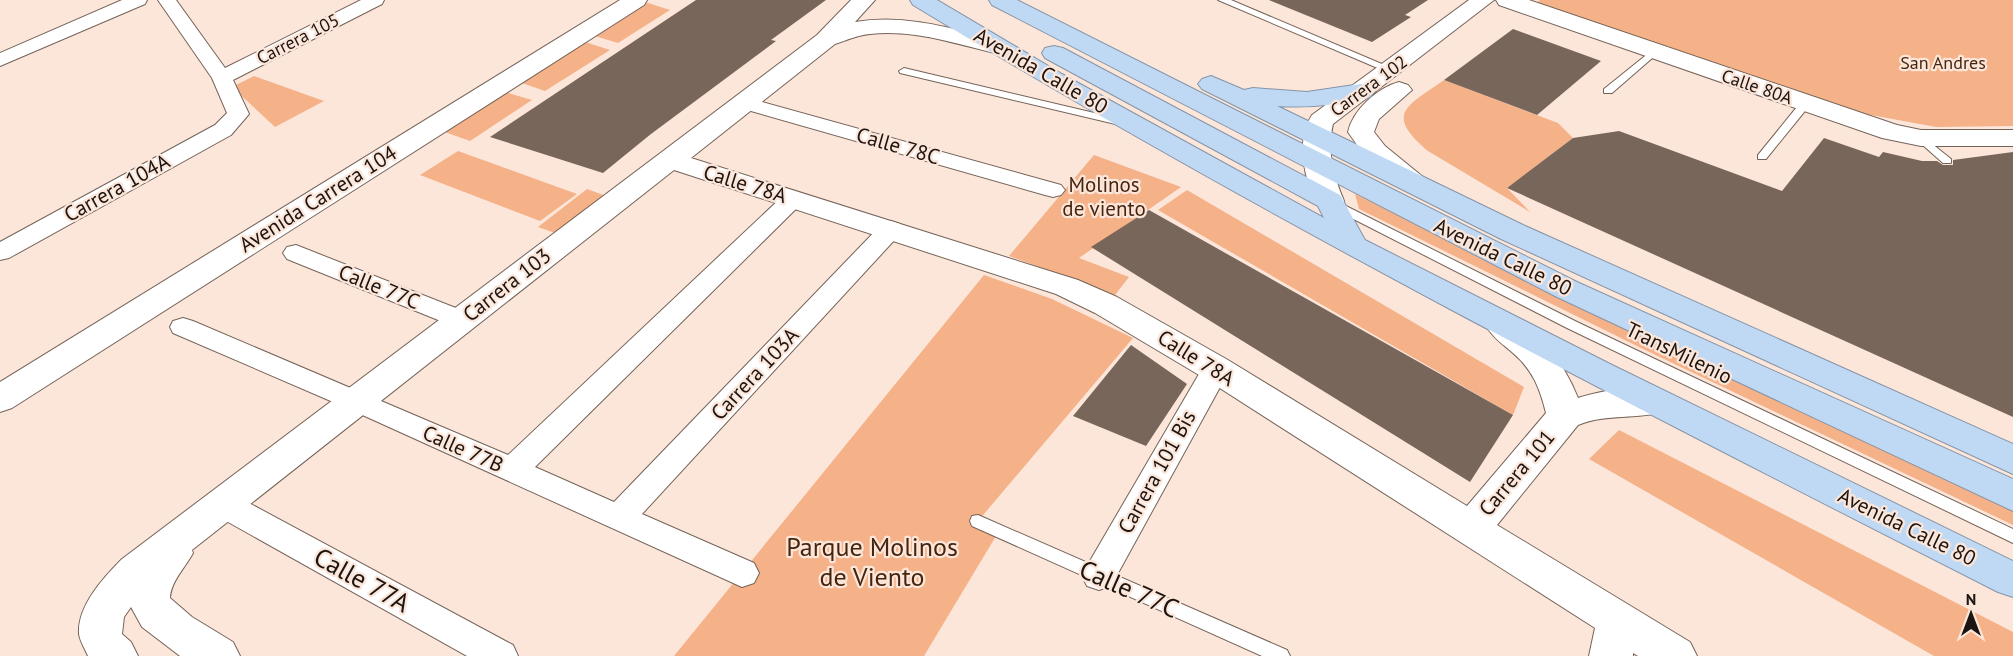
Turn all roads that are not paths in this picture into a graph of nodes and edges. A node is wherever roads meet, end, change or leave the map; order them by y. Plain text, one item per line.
1 (138, 0) edge
2 (166, 0) edge
3 (375, 0) edge
4 (636, 0) edge
5 (864, 0) edge
6 (921, 0) edge
7 (961, 0) edge
8 (1000, 0) edge
9 (1046, 0) edge
10 (1223, 0) edge
11 (1483, 0) edge
12 (1512, 1) edge
13 (1239, 2) edge
14 (825, 40) junction
15 (998, 47) junction
16 (1655, 51) junction
17 (0, 60) edge
18 (1390, 70) junction
19 (904, 71) dead end
20 (222, 78) junction
21 (1219, 89) junction
22 (1608, 91) dead end
23 (1361, 92) junction
24 (744, 103) junction
25 (1805, 104) junction
26 (1131, 124) junction
27 (1921, 138) junction
28 (2013, 138) edge
29 (1317, 150) junction
30 (1762, 157) dead end
31 (670, 160) junction
32 (1947, 161) dead end
33 (1413, 183) junction
34 (1053, 190) dead end
35 (793, 199) junction
36 (1330, 201) junction
37 (891, 229) junction
38 (1352, 244) junction
39 (0, 252) edge
40 (296, 254) dead end
41 (462, 320) junction
42 (1501, 325) junction
43 (183, 327) dead end
44 (1216, 369) junction
45 (0, 399) edge
46 (357, 401) junction
47 (1655, 402) junction
48 (1564, 416) junction
49 (2013, 460) edge
50 (513, 471) junction
51 (2013, 496) edge
52 (223, 504) junction
53 (619, 518) junction
54 (978, 521) dead end
55 (190, 530) junction
56 (1470, 530) junction
57 (2013, 536) edge
58 (742, 573) dead end
59 (1099, 576) junction
60 (2013, 580) edge
61 (1614, 639) edge
62 (116, 656) edge
63 (218, 656) edge
64 (500, 656) edge
65 (1281, 656) edge
66 (1675, 656) edge

1 - 17 street
2 - 20 street
3 - 20 street, Carrera 105
4 - 45 street, Avenida Carrera 104
5 - 14 street, Carrera 103
6 - 15 highway, Avenida Calle 80
7 - 36 highway, Avenida Calle 80
8 - 29 highway, Avenida Calle 80
9 - 21 highway, Avenida Calle 80
10 - 13 lane
11 - 18 street, Carrera 102
12 - 16 street, Calle 80A
12 - 33 street, Carrera 102
13 - 18 lane
14 - 15 street, Carrera 103
14 - 24 street, Carrera 103
15 - 26 highway, Avenida Calle 80
16 - 22 lane
16 - 25 street, Calle 80A
18 - 23 street, Carrera 102
19 - 26 lane
20 - 39 street, Carrera 104A
21 - 23 highway
21 - 29 highway, Avenida Calle 80
23 - 29 street, Carrera 102
24 - 31 street, Carrera 103
24 - 34 street, Calle 78C
25 - 27 street, Calle 80A
25 - 30 lane
26 - 38 highway, Avenida Calle 80
27 - 28 street, Calle 80A
27 - 32 lane
29 - 33 highway, Avenida Calle 80
29 - 36 street
29 - 51 highway, Avenida Calle 80
31 - 35 street, Calle 78A
31 - 41 street, Carrera 103
33 - 49 highway, Avenida Calle 80
35 - 37 street, Calle 78A
35 - 50 street
36 - 38 highway
36 - 57 lane, TransMilenio
37 - 44 street, Calle 78A
37 - 53 street, Carrera 103A
38 - 42 highway, Avenida Calle 80
40 - 41 street, Calle 77C
41 - 46 street, Carrera 103
42 - 47 highway, Avenida Calle 80
42 - 48 street, Carrera 101
43 - 46 street, Calle 77B
44 - 56 street, Calle 78A
44 - 59 street, Carrera 101 Bis
46 - 50 street, Calle 77B
46 - 52 street, Carrera 103
47 - 48 street, Carrera 101
47 - 60 highway, Avenida Calle 80
48 - 56 street, Carrera 101
50 - 53 street, Calle 77B
52 - 55 street, Carrera 103
52 - 64 street, Calle 77A
53 - 58 street, Calle 77B
54 - 59 lane, Calle 77C
55 - 62 street
55 - 63 street
56 - 61 street, Calle 78A
59 - 65 lane, Calle 77C
61 - 66 street, Calle 78A

